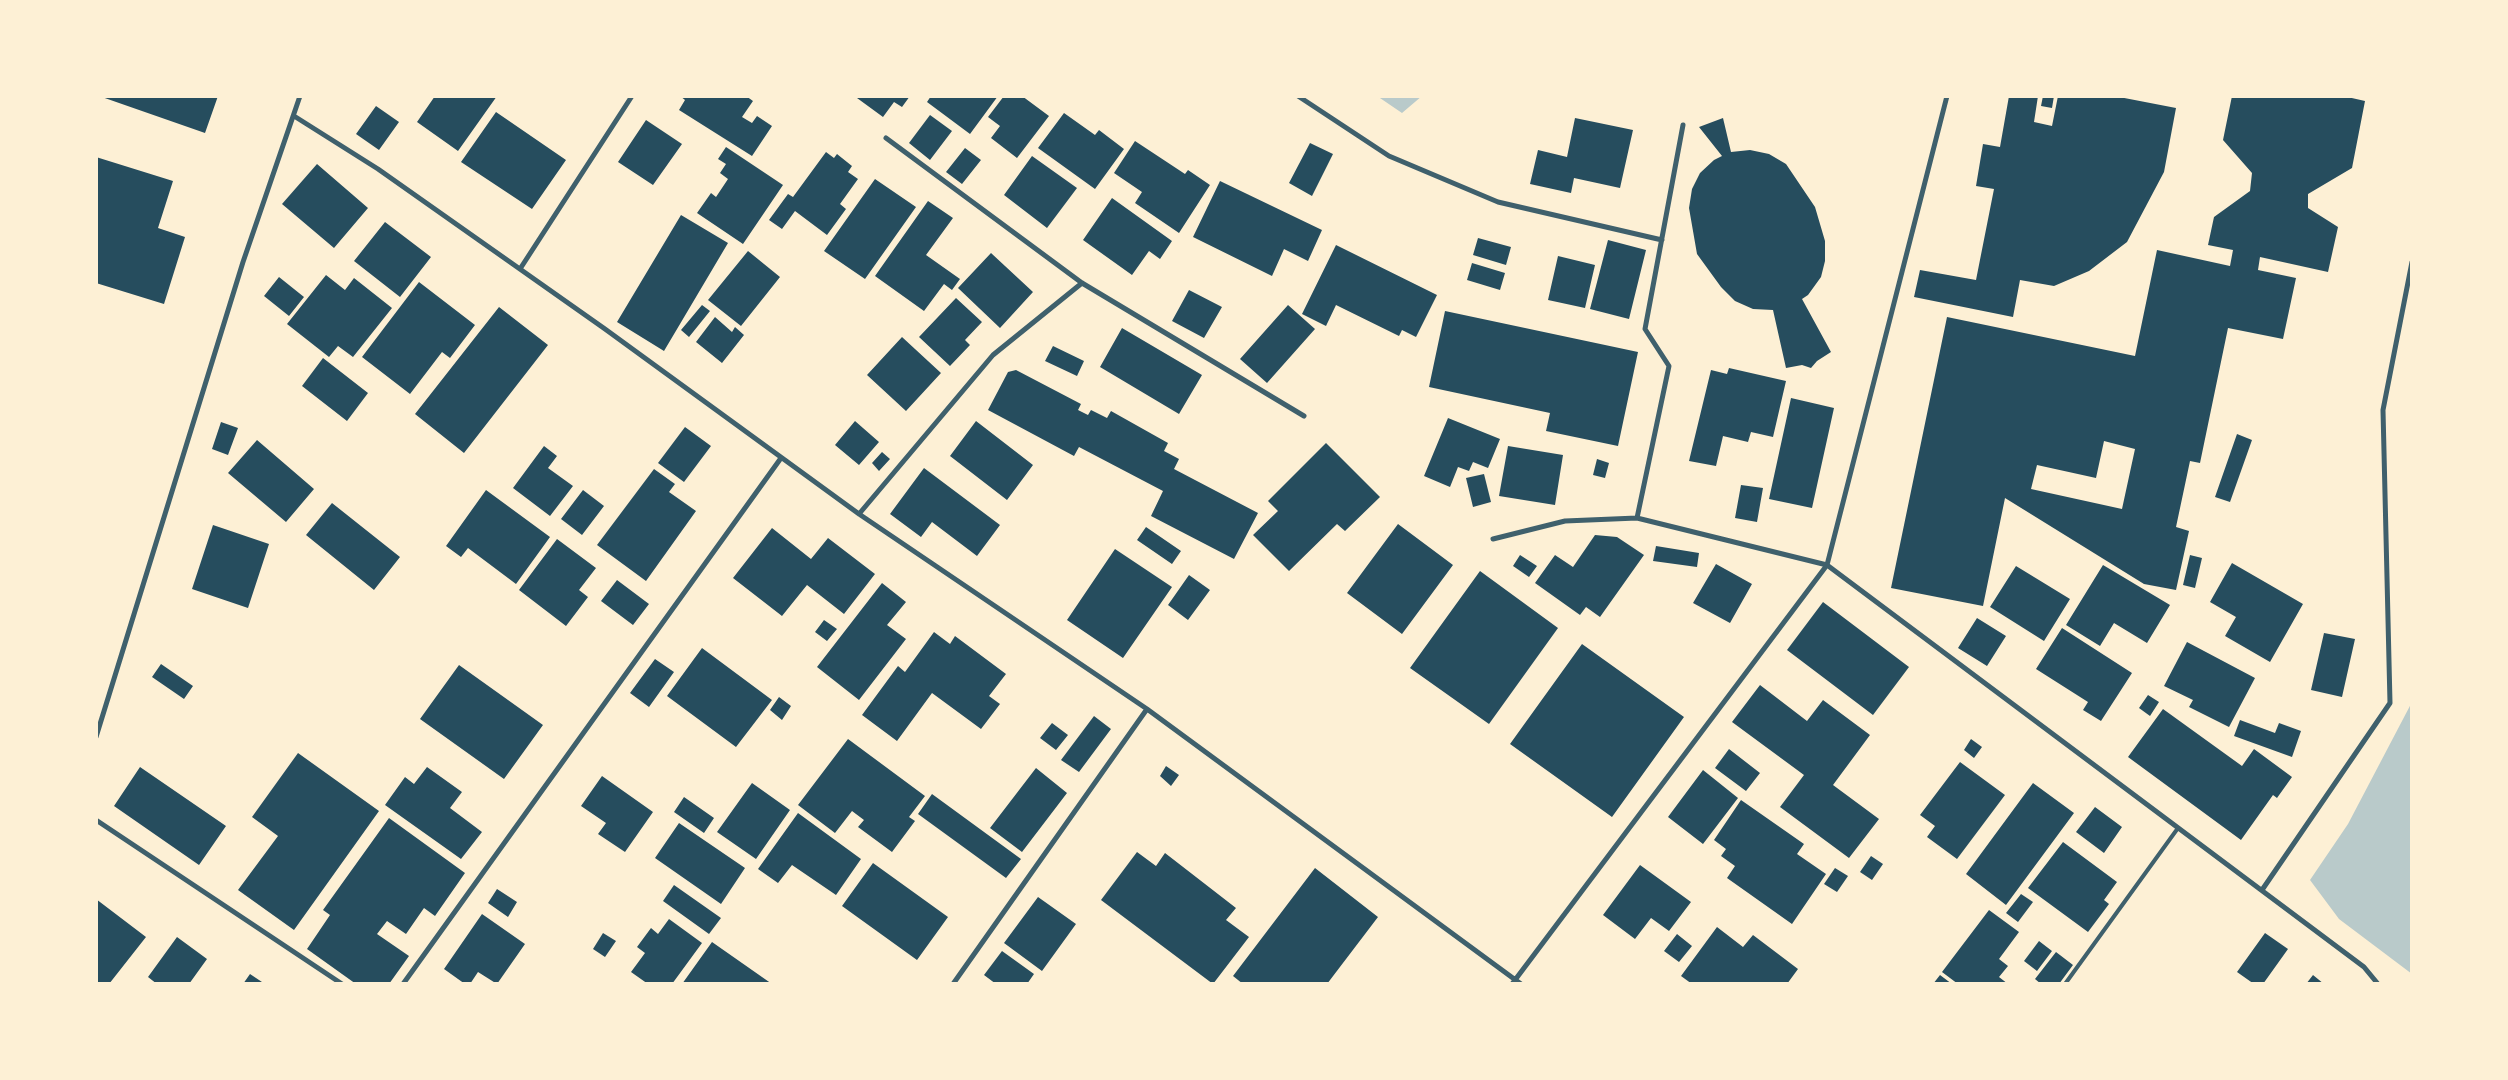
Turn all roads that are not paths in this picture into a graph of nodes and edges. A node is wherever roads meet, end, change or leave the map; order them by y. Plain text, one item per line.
1 (300, 96) edge
2 (632, 96) edge
3 (1298, 96) edge
4 (1947, 96) edge
5 (294, 116) junction
6 (1683, 125) dead end
7 (886, 138) dead end
8 (1662, 240) junction
9 (2412, 262) edge
10 (520, 269) junction
11 (1082, 283) junction
12 (1304, 416) dead end
13 (782, 458) junction
14 (859, 514) junction
15 (1637, 518) junction
16 (1493, 539) dead end
17 (1827, 565) junction
18 (1147, 709) junction
19 (96, 737) edge
20 (96, 820) edge
21 (2178, 828) junction
22 (2262, 890) junction
23 (1513, 982) edge
24 (342, 984) edge
25 (403, 984) edge
26 (953, 984) edge
27 (1521, 984) edge
28 (2065, 984) edge
29 (2378, 984) edge

1 - 5 street
2 - 10 street
3 - 8 street
4 - 17 street
5 - 10 street
5 - 19 street
6 - 8 street
7 - 11 street
8 - 15 street
9 - 22 street
10 - 13 street
11 - 12 street
11 - 14 street
13 - 14 street
13 - 25 street
14 - 18 street
15 - 16 street
15 - 17 street
17 - 21 street
17 - 23 street
18 - 23 street
18 - 26 street
20 - 24 street
21 - 22 street
21 - 28 lane
22 - 29 street
23 - 27 street

